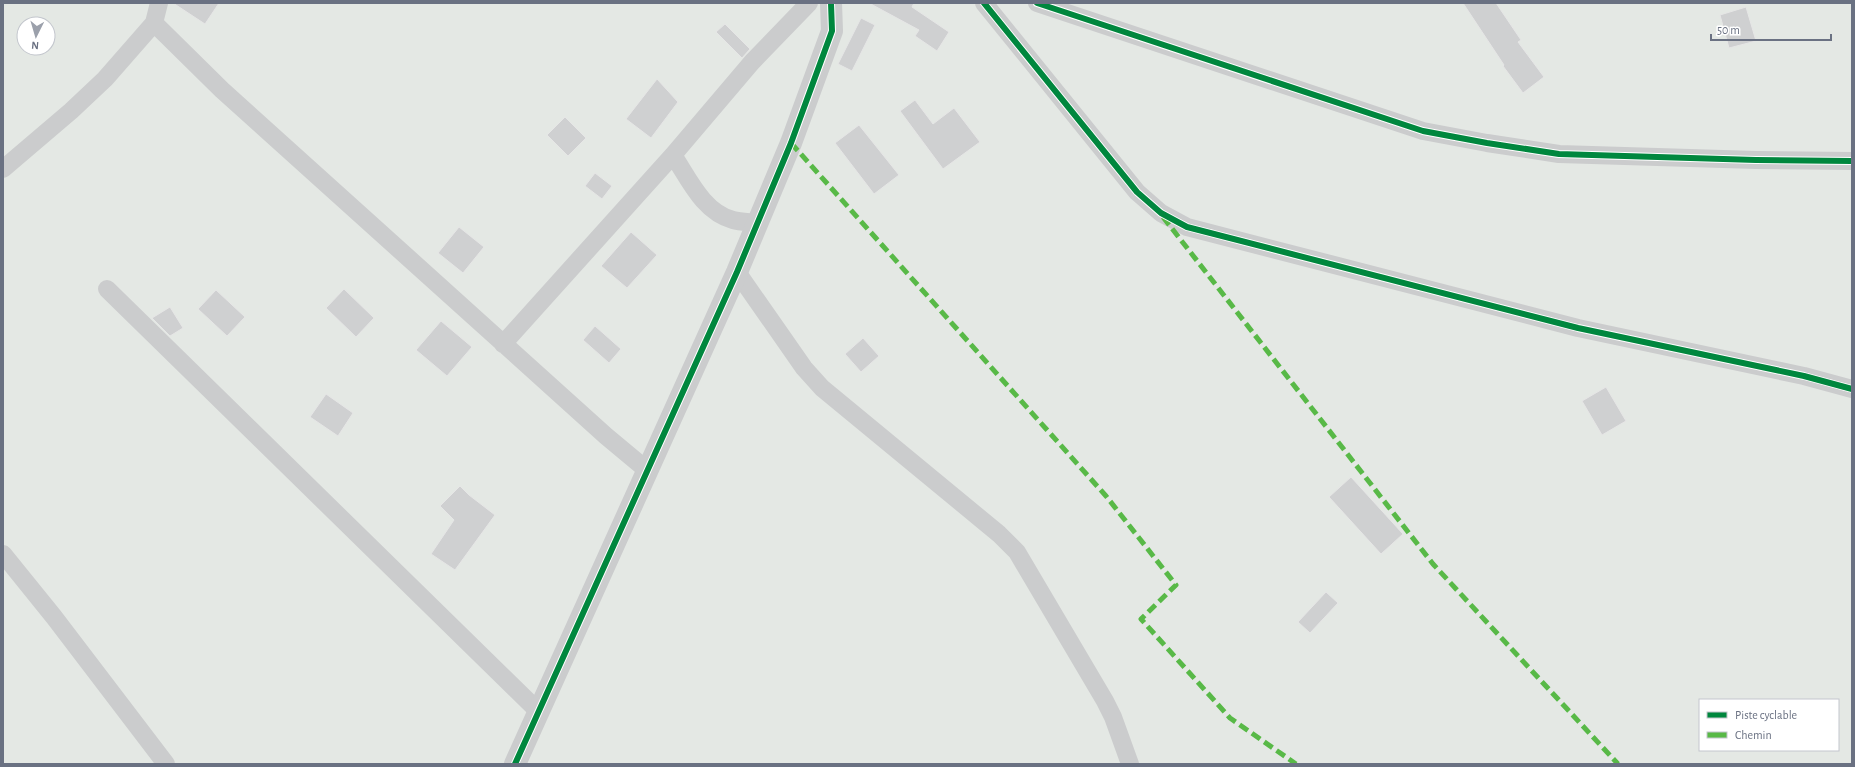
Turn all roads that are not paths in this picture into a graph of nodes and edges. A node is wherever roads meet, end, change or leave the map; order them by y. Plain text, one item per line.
1 (159, 3) edge
2 (809, 3) edge
3 (831, 3) edge
4 (984, 3) edge
5 (1037, 3) edge
6 (154, 23) junction
7 (673, 156) junction
8 (1852, 161) edge
9 (3, 169) edge
10 (758, 223) junction
11 (737, 272) junction
12 (107, 289) dead end
13 (503, 344) junction
14 (1852, 389) edge
15 (648, 471) junction
16 (3, 554) edge
17 (538, 711) junction
18 (166, 764) edge
19 (515, 764) edge
20 (1130, 764) edge

1 - 6 street
2 - 7 street
3 - 10 street
4 - 14 street
5 - 8 street
6 - 9 street
6 - 13 street
7 - 10 street
7 - 13 street
10 - 11 street
11 - 15 street
11 - 20 street
12 - 17 street
13 - 15 street
15 - 17 street
16 - 18 street
17 - 19 street

